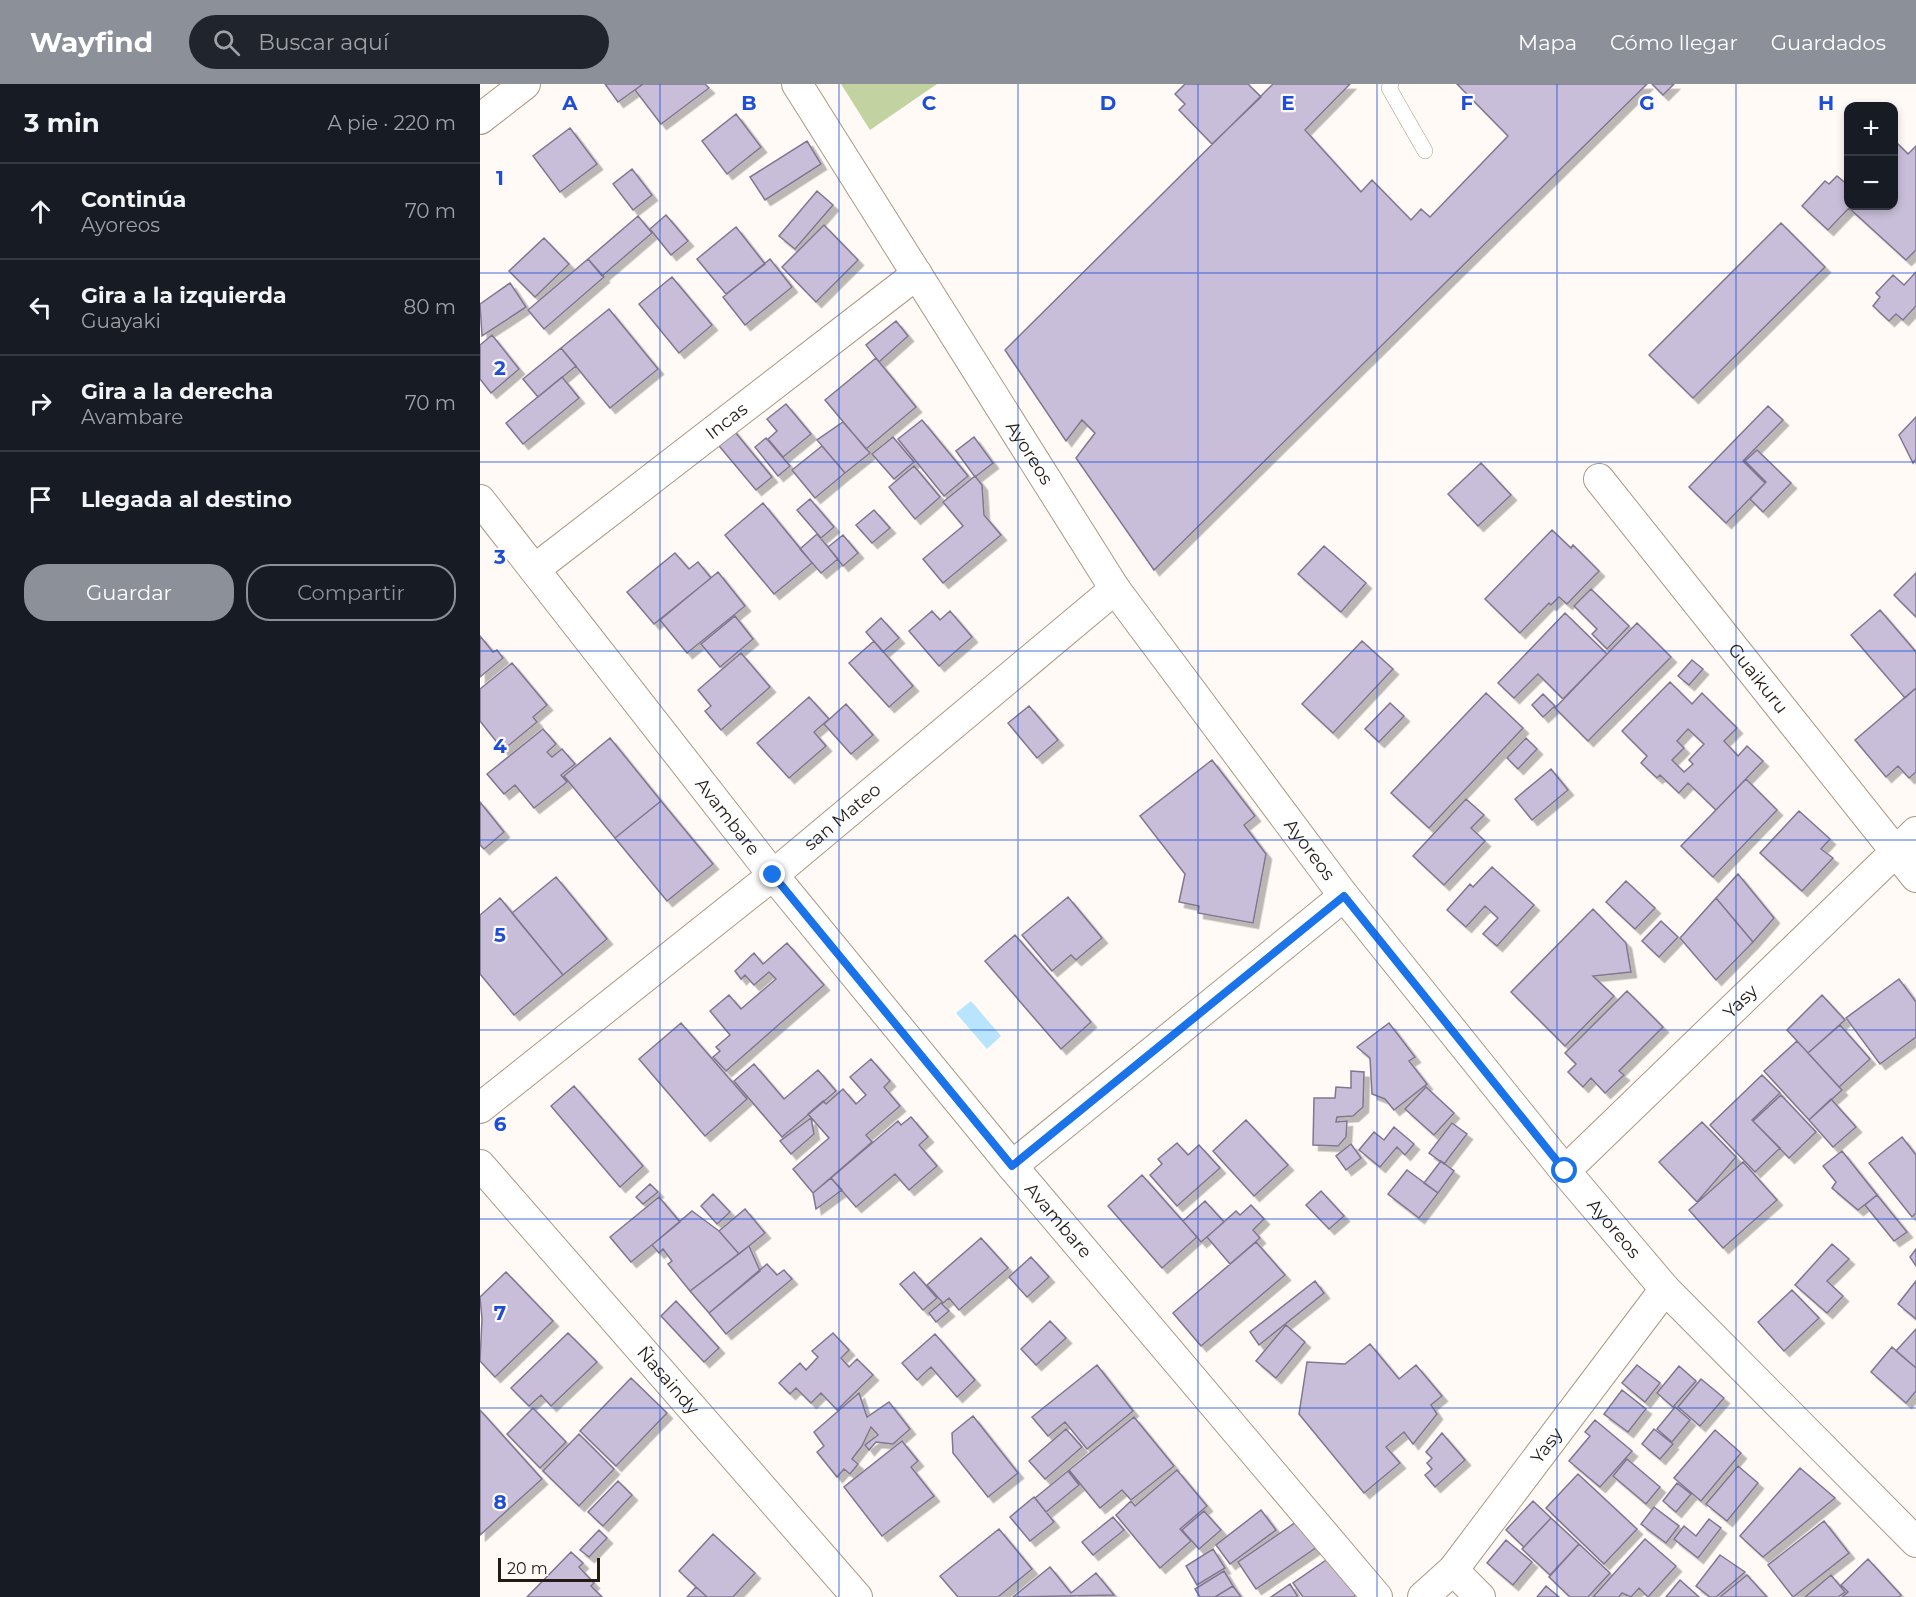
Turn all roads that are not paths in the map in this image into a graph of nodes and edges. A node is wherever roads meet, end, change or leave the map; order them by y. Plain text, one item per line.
1 (525, 84) edge
2 (797, 84) edge
3 (1391, 84) edge
4 (480, 119) edge
5 (1425, 151) dead end
6 (917, 274) junction
7 (1599, 479) dead end
8 (480, 500) edge
9 (535, 569) junction
10 (1115, 589) junction
11 (1906, 841) edge
12 (773, 875) junction
13 (1916, 877) edge
14 (1344, 896) junction
15 (480, 1108) edge
16 (480, 1165) edge
17 (1012, 1166) junction
18 (1565, 1171) junction
19 (1665, 1288) junction
20 (1916, 1542) edge
21 (1453, 1570) junction
22 (857, 1597) edge
23 (1377, 1597) edge
24 (1423, 1597) edge
25 (1480, 1597) edge

1 - 4 street
2 - 6 street, Ayoreos
3 - 5 lane
6 - 9 street, Incas
6 - 10 street, Ayoreos
7 - 11 street, Guaikuru
8 - 9 street, Avambare
9 - 12 street, Avambare
10 - 12 street, san Mateo
10 - 14 street, Ayoreos
11 - 13 street, Guaikuru
11 - 18 street, Yasy
12 - 15 street, san Mateo
12 - 17 street, Avambare
14 - 17 street
14 - 18 street, Ayoreos
16 - 22 street, Ñasaindy
17 - 23 street, Avambare
18 - 19 street, Ayoreos
19 - 20 street, Ayoreos
19 - 21 street, Yasy
21 - 24 street, Yasy
21 - 25 street

